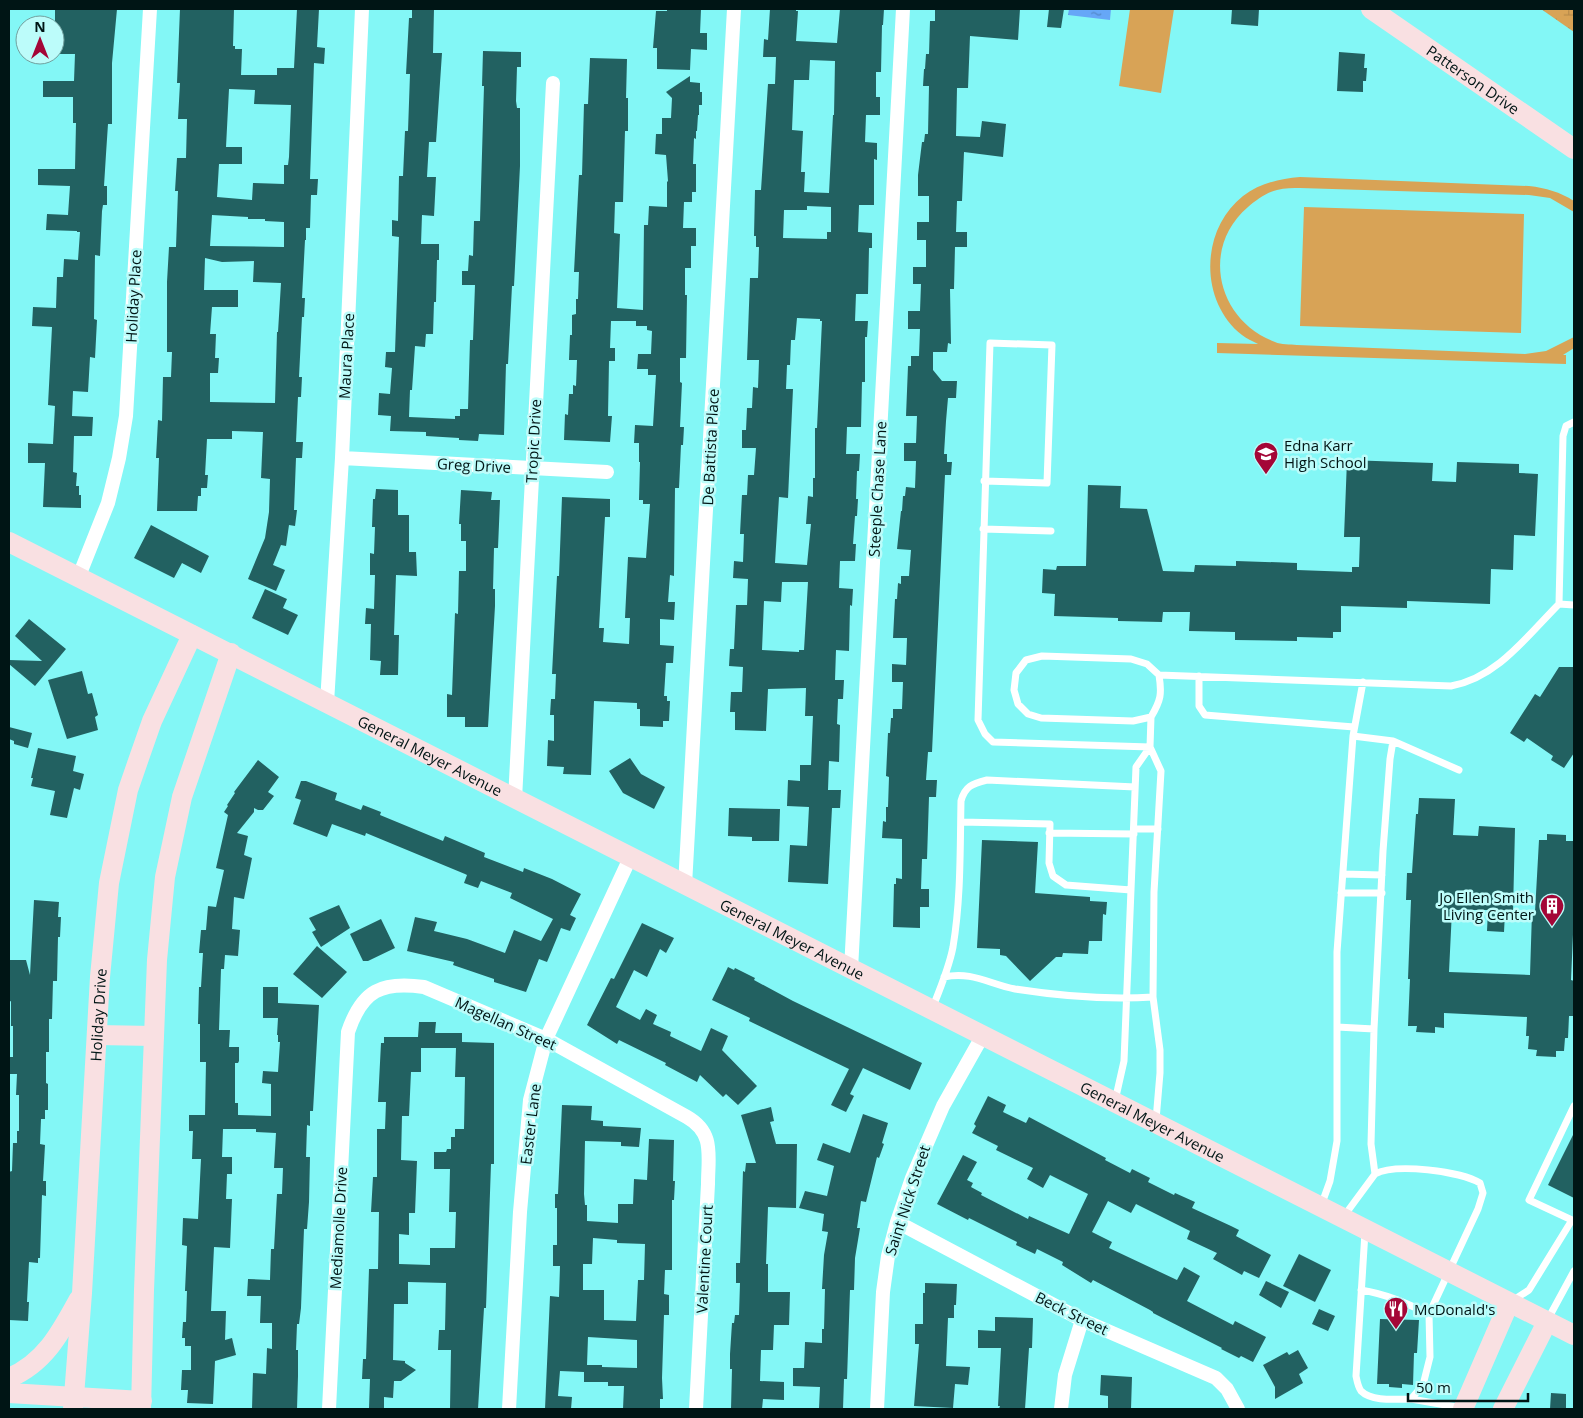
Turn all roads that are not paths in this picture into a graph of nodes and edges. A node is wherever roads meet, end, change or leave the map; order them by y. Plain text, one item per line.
1 (150, 9) edge
2 (362, 9) edge
3 (734, 9) edge
4 (904, 9) edge
5 (1371, 9) edge
6 (553, 83) dead end
7 (1574, 149) edge
8 (1574, 422) edge
9 (342, 458) junction
10 (532, 468) junction
11 (607, 472) dead end
12 (984, 481) junction
13 (983, 530) junction
14 (1051, 531) dead end
15 (9, 542) edge
16 (79, 576) junction
17 (1559, 604) junction
18 (1574, 605) edge
19 (192, 635) junction
20 (231, 653) junction
21 (1159, 675) junction
22 (1199, 676) junction
23 (1363, 682) junction
24 (327, 703) junction
25 (1151, 717) junction
26 (1354, 728) junction
27 (1353, 736) junction
28 (1393, 741) junction
29 (1150, 747) junction
30 (1459, 770) dead end
31 (1135, 787) junction
32 (515, 799) junction
33 (961, 822) junction
34 (1158, 829) junction
35 (1134, 831) junction
36 (1049, 833) junction
37 (630, 858) junction
38 (1343, 874) junction
39 (1382, 875) junction
40 (685, 885) junction
41 (1131, 890) junction
42 (1341, 893) junction
43 (1382, 893) junction
44 (851, 969) junction
45 (944, 977) junction
46 (1153, 997) junction
47 (1127, 999) junction
48 (932, 1009) junction
49 (1337, 1027) junction
50 (1374, 1029) junction
51 (96, 1035) junction
52 (983, 1035) junction
53 (154, 1036) junction
54 (546, 1039) junction
55 (347, 1047) joint
56 (1115, 1102) junction
57 (1574, 1106) edge
58 (687, 1116) joint
59 (1156, 1123) junction
60 (1375, 1174) junction
61 (1321, 1207) junction
62 (1342, 1218) junction
63 (1573, 1221) edge
64 (897, 1222) junction
65 (1365, 1230) junction
66 (1574, 1271) edge
67 (1448, 1272) junction
68 (1361, 1290) junction
69 (82, 1293) junction
70 (1509, 1303) junction
71 (1429, 1314) junction
72 (1082, 1320) junction
73 (1547, 1322) junction
74 (1574, 1335) edge
75 (9, 1378) edge
76 (9, 1393) edge
77 (1411, 1399) junction
78 (74, 1403) edge
79 (142, 1405) edge
80 (1463, 1408) edge
81 (329, 1409) edge
82 (509, 1409) edge
83 (696, 1409) edge
84 (877, 1409) edge
85 (1061, 1409) edge
86 (1238, 1409) edge
87 (1503, 1409) edge

1 - 16 street, Holiday Place
2 - 9 street, Maura Place
3 - 40 street, De Battista Place
4 - 44 street, Steeple Chase Lane
5 - 7 street, Patterson Drive
6 - 10 street, Tropic Drive
8 - 17 lane
9 - 10 street, Greg Drive
9 - 24 street, Maura Place
10 - 11 street, Greg Drive
10 - 32 street, Tropic Drive
12 - 12 lane
12 - 13 lane
13 - 14 lane
13 - 29 lane
15 - 16 street, General Meyer Avenue
16 - 19 street, General Meyer Avenue
17 - 18 lane
17 - 23 lane
19 - 20 street, General Meyer Avenue
19 - 51 street, Holiday Drive
20 - 24 street, General Meyer Avenue
20 - 53 street
21 - 22 lane
21 - 25 lane
21 - 25 lane
22 - 23 lane
22 - 26 lane
23 - 26 lane
24 - 32 street, General Meyer Avenue
25 - 29 lane
26 - 27 lane
27 - 28 lane
27 - 38 lane
28 - 30 lane
28 - 39 lane
29 - 31 lane
29 - 34 lane
31 - 33 lane
31 - 35 lane
32 - 37 street, General Meyer Avenue
33 - 36 lane
33 - 45 lane
34 - 35 lane
34 - 46 lane
35 - 36 lane
35 - 41 lane
36 - 41 lane
37 - 40 street, General Meyer Avenue
37 - 54 street, Easter Lane
38 - 39 lane
38 - 42 lane
39 - 43 lane
40 - 44 street, General Meyer Avenue
41 - 47 lane
42 - 43 lane
42 - 49 lane
43 - 50 lane
44 - 48 street, General Meyer Avenue
45 - 47 lane
45 - 48 lane
46 - 47 lane
46 - 59 lane
47 - 56 lane
48 - 52 street, General Meyer Avenue
49 - 50 lane
49 - 61 lane
50 - 60 lane
51 - 53 street
51 - 69 street, Holiday Drive
52 - 56 street, General Meyer Avenue
52 - 64 street, Saint Nick Street
53 - 79 street
54 - 55 street, Magellan Street
54 - 58 street, Magellan Street
54 - 82 street, Easter Lane
55 - 81 street, Mediamolle Drive
56 - 59 street, General Meyer Avenue
57 - 63 lane
58 - 83 street, Valentine Court
59 - 61 street, General Meyer Avenue
60 - 62 lane
60 - 67 lane
61 - 62 street, General Meyer Avenue
62 - 65 street, General Meyer Avenue
63 - 70 lane
64 - 72 street, Beck Street
64 - 84 street, Saint Nick Street
65 - 67 street, General Meyer Avenue
65 - 68 lane
66 - 73 lane
67 - 70 street, General Meyer Avenue
67 - 71 lane
68 - 71 lane
68 - 77 lane
69 - 75 street
69 - 78 street, Holiday Drive
70 - 73 street, General Meyer Avenue
70 - 80 street
71 - 77 lane
72 - 85 street
72 - 86 street, Beck Street
73 - 74 street, General Meyer Avenue
73 - 87 street
76 - 78 street
77 - 80 lane
78 - 79 street

